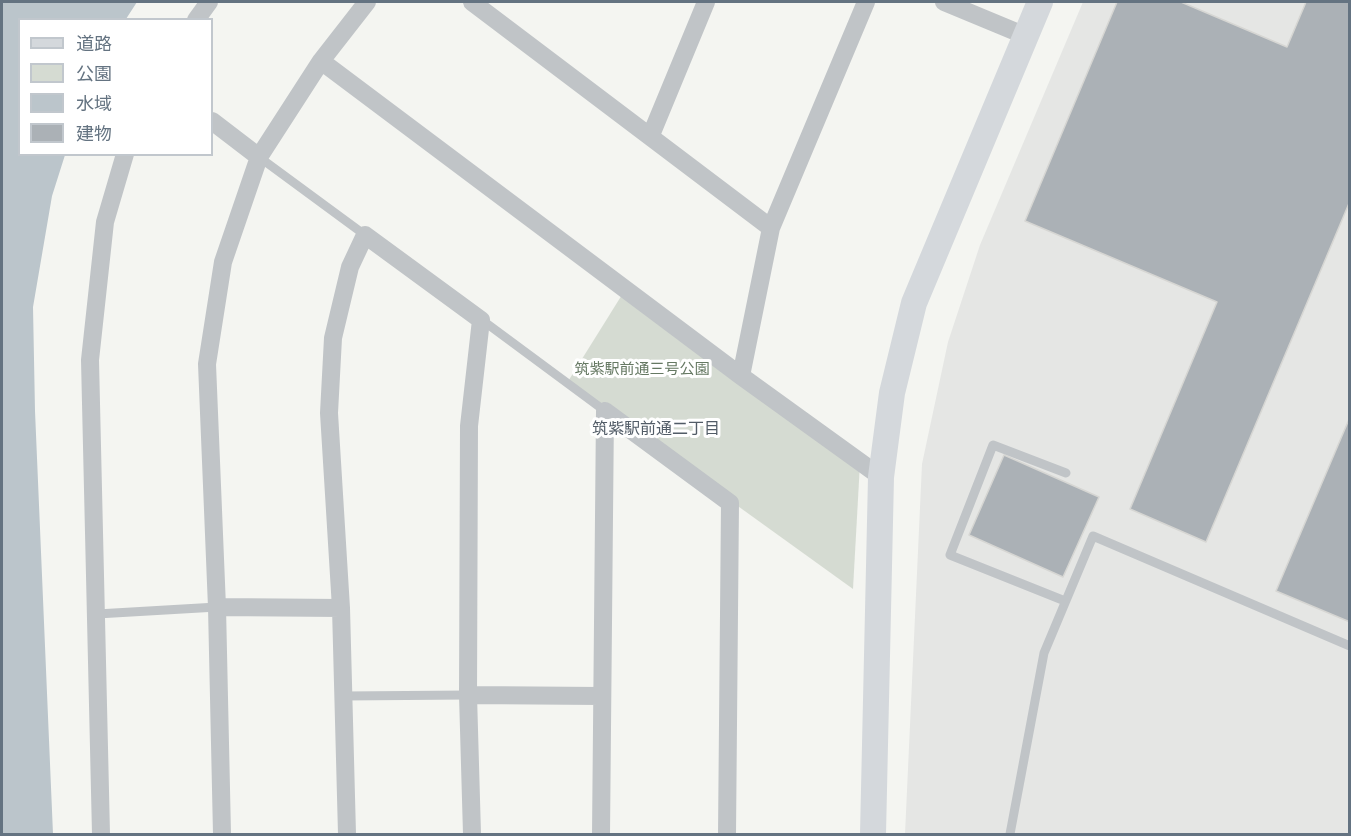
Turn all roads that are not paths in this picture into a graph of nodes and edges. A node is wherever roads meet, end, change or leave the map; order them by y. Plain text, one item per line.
1 (209, 2) edge
2 (368, 2) edge
3 (472, 2) edge
4 (866, 2) edge
5 (944, 2) edge
6 (1040, 2) edge
7 (703, 3) edge
8 (197, 18) edge
9 (1026, 36) junction
10 (321, 61) junction
11 (213, 123) edge
12 (651, 135) junction
13 (124, 156) edge
14 (260, 157) junction
15 (771, 228) junction
16 (365, 235) junction
17 (481, 320) junction
18 (741, 376) junction
19 (605, 411) junction
20 (1066, 473) dead end
21 (881, 477) junction
22 (1065, 601) junction
23 (217, 607) junction
24 (341, 608) junction
25 (97, 614) junction
26 (1350, 646) edge
27 (468, 695) junction
28 (344, 696) junction
29 (601, 696) junction
30 (102, 834) edge
31 (222, 834) edge
32 (347, 834) edge
33 (472, 834) edge
34 (601, 834) edge
35 (727, 834) edge
36 (873, 834) edge
37 (1010, 834) edge

1 - 8 street
2 - 10 street
3 - 12 street
4 - 15 street
5 - 9 street
6 - 9 street
7 - 12 street
9 - 21 street
10 - 14 street
10 - 18 street
11 - 14 street
12 - 15 street
13 - 25 street
14 - 16 lane
14 - 23 street
15 - 18 street
16 - 17 street
16 - 24 street
17 - 19 lane
17 - 27 street
18 - 21 street
19 - 29 street
19 - 35 street
20 - 22 lane
21 - 36 street
22 - 26 lane
22 - 37 lane
23 - 24 street
23 - 25 lane
23 - 31 street
24 - 28 street
25 - 30 street
27 - 28 lane
27 - 29 street
27 - 33 street
28 - 32 street
29 - 34 street

